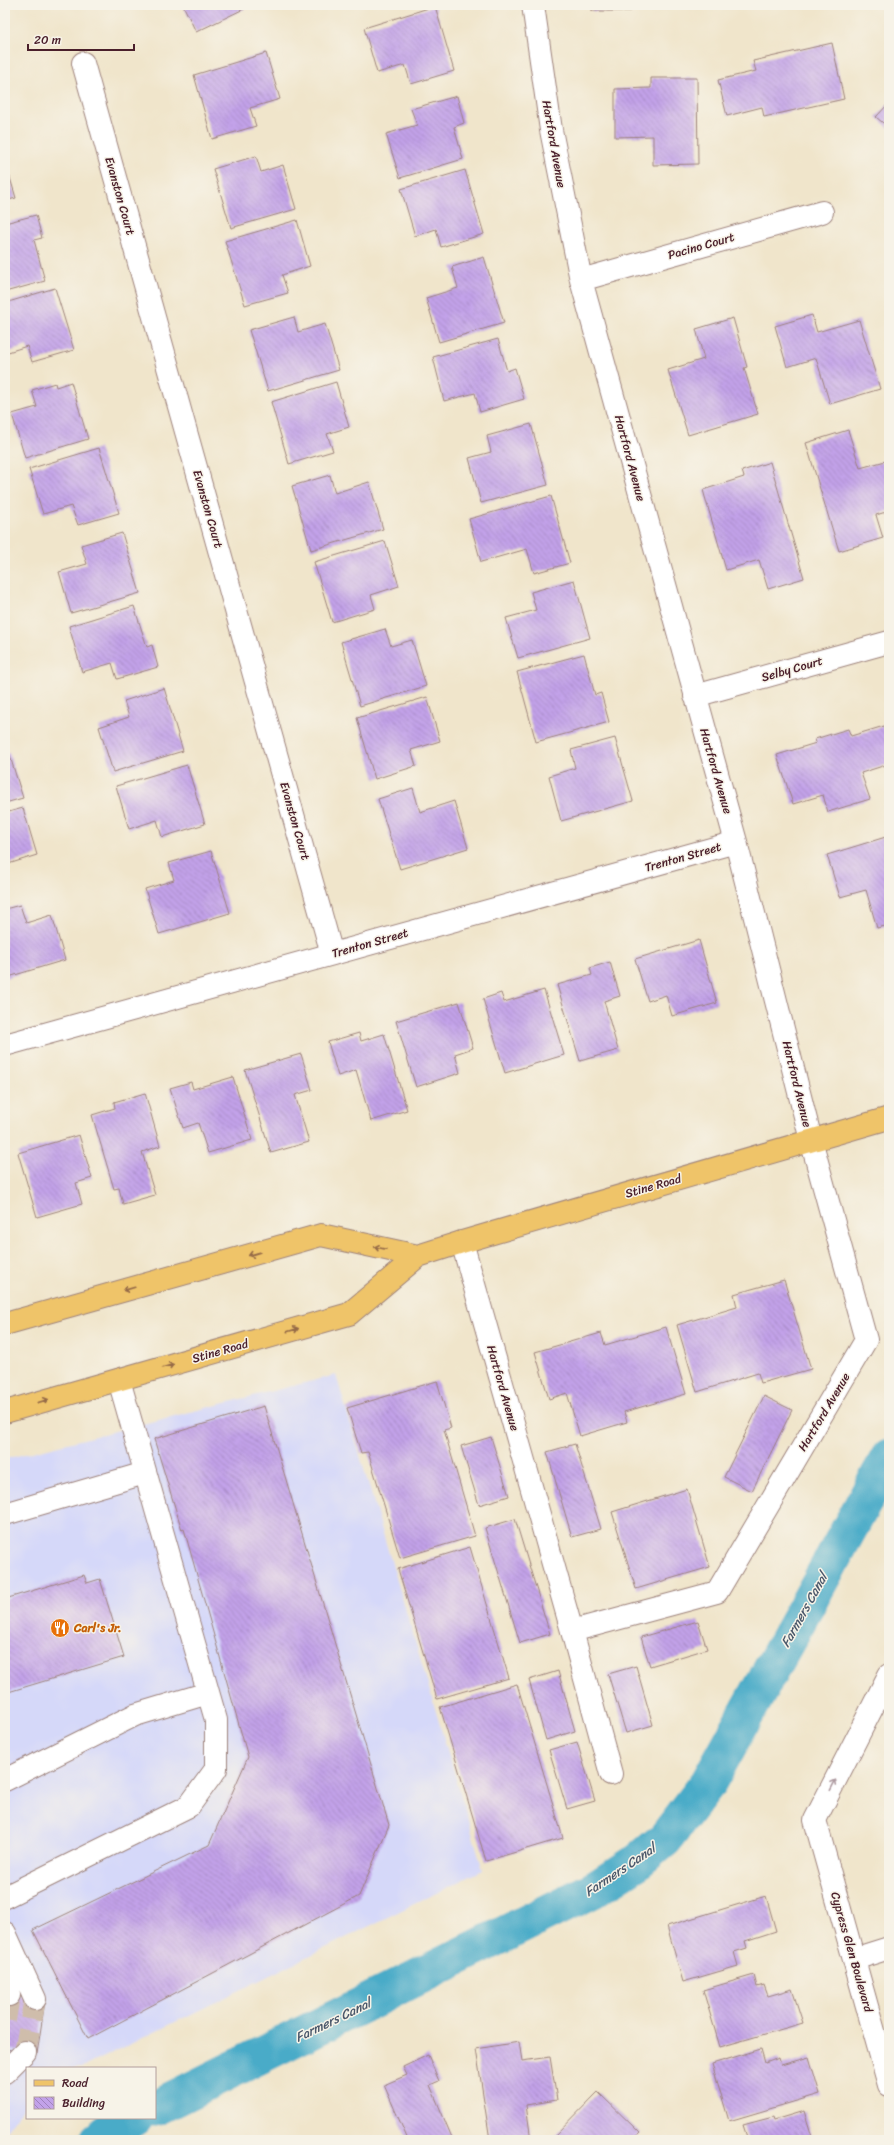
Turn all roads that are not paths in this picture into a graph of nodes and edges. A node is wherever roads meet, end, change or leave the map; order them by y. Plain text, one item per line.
1 (533, 5) edge
2 (83, 63) dead end
3 (822, 212) dead end
4 (581, 280) junction
5 (889, 642) edge
6 (695, 696) junction
7 (736, 842) junction
8 (332, 954) junction
9 (5, 1045) edge
10 (889, 1118) edge
11 (811, 1140) junction
12 (462, 1242) junction
13 (418, 1256) junction
14 (5, 1324) edge
15 (119, 1380) junction
16 (5, 1412) edge
17 (145, 1473) junction
18 (5, 1514) edge
19 (572, 1631) junction
20 (889, 1675) edge
21 (208, 1693) junction
22 (611, 1774) dead end
23 (5, 1780) edge
24 (5, 1897) edge
25 (5, 1933) edge
26 (889, 1948) edge
27 (854, 1959) junction
28 (35, 1999) tunnel mouth
29 (25, 2052) tunnel mouth
30 (5, 2072) edge
31 (889, 2085) edge

1 - 4 street, Hartford Avenue
2 - 8 street, Evanston Court
3 - 4 street, Pacino Court
4 - 6 street, Hartford Avenue
5 - 6 street, Selby Court
6 - 7 street, Hartford Avenue
7 - 8 street, Trenton Street
7 - 11 street, Hartford Avenue
8 - 9 street, Trenton Street
10 - 11 main road, Stine Road
11 - 12 main road, Stine Road
11 - 19 street, Hartford Avenue
12 - 13 main road, Stine Road
12 - 19 street, Hartford Avenue
13 -> 14 main road, Stine Road
15 -> 13 main road, Stine Road
16 -> 15 main road, Stine Road
15 - 17 street
17 - 18 street
17 - 21 street
19 - 22 street
27 -> 20 street, Cypress Glen Boulevard
21 - 23 street
21 - 24 street
25 - 28 street
26 - 27 street
27 - 31 street, Cypress Glen Boulevard
29 - 30 street

